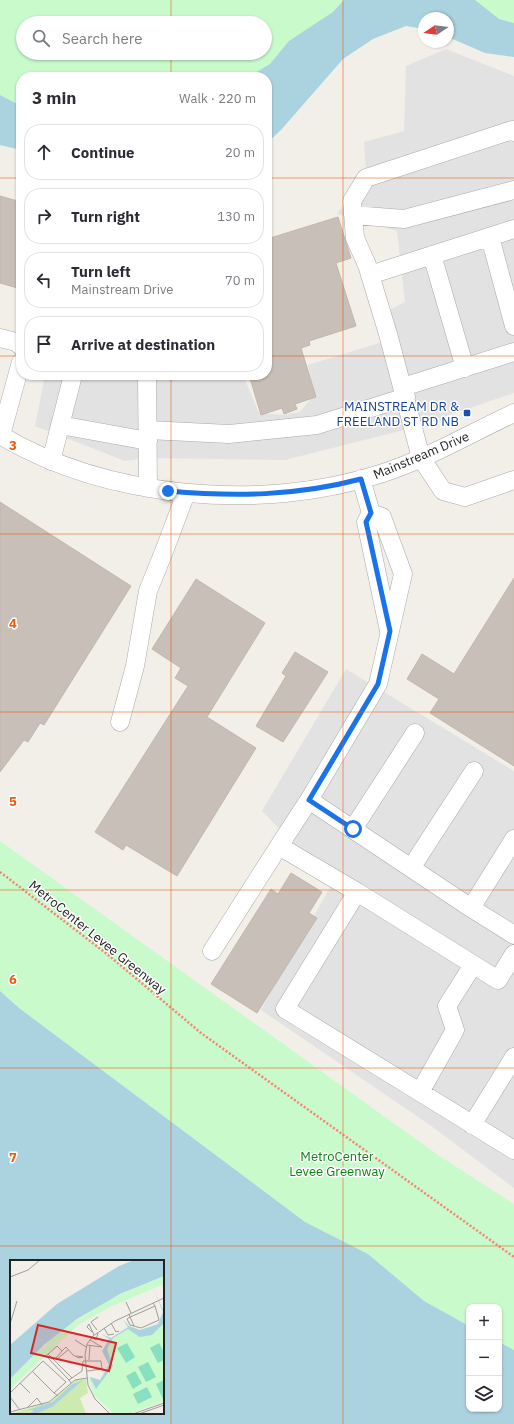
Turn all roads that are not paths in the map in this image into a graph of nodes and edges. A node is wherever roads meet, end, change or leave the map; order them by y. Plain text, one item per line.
1 (514, 132) edge
2 (514, 190) edge
3 (353, 215) junction
4 (514, 229) edge
5 (490, 237) junction
6 (432, 255) junction
7 (370, 275) junction
8 (514, 326) edge
9 (0, 338) edge
10 (16, 342) edge
11 (514, 352) edge
12 (465, 368) junction
13 (16, 380) edge
14 (72, 380) edge
15 (147, 380) edge
16 (404, 392) junction
17 (514, 413) edge
18 (60, 425) junction
19 (1, 435) edge
20 (148, 435) junction
21 (421, 458) junction
22 (51, 460) junction
23 (361, 479) junction
24 (514, 480) edge
25 (148, 488) junction
26 (186, 493) junction
27 (371, 513) junction
28 (390, 631) junction
29 (120, 722) dead end
30 (415, 733) dead end
31 (474, 771) dead end
32 (309, 800) junction
33 (353, 829) junction
34 (514, 839) edge
35 (279, 846) junction
36 (411, 868) junction
37 (357, 892) junction
38 (470, 908) junction
39 (514, 935) edge
40 (212, 951) dead end
41 (514, 954) edge
42 (473, 965) junction
43 (514, 1057) edge
44 (420, 1092) junction
45 (472, 1125) junction
46 (514, 1150) edge

1 - 3 street
2 - 3 street
3 - 7 street
4 - 5 street
5 - 6 street
5 - 8 street
6 - 7 street
6 - 12 street
7 - 16 street
9 - 10 street
11 - 12 street
12 - 16 street
13 - 19 street
14 - 18 street
15 - 20 street
16 - 20 street
16 - 21 street
17 - 21 street, Mainstream Drive
18 - 20 street
18 - 22 street
19 - 22 street, Mainstream Drive
20 - 25 street
21 - 23 street, Mainstream Drive
21 - 24 street
22 - 25 street, Mainstream Drive
23 - 26 street, Mainstream Drive
23 - 27 street
25 - 26 street, Mainstream Drive
26 - 29 street
27 - 28 street
27 - 28 street
28 - 32 street
30 - 33 street
31 - 36 street
32 - 33 street
32 - 35 street
33 - 36 street
34 - 38 street
35 - 37 street
35 - 40 street
36 - 38 street
37 - 42 street
37 - 44 street
38 - 39 street
41 - 42 street
42 - 44 street
43 - 45 street
44 - 45 street
45 - 46 street

